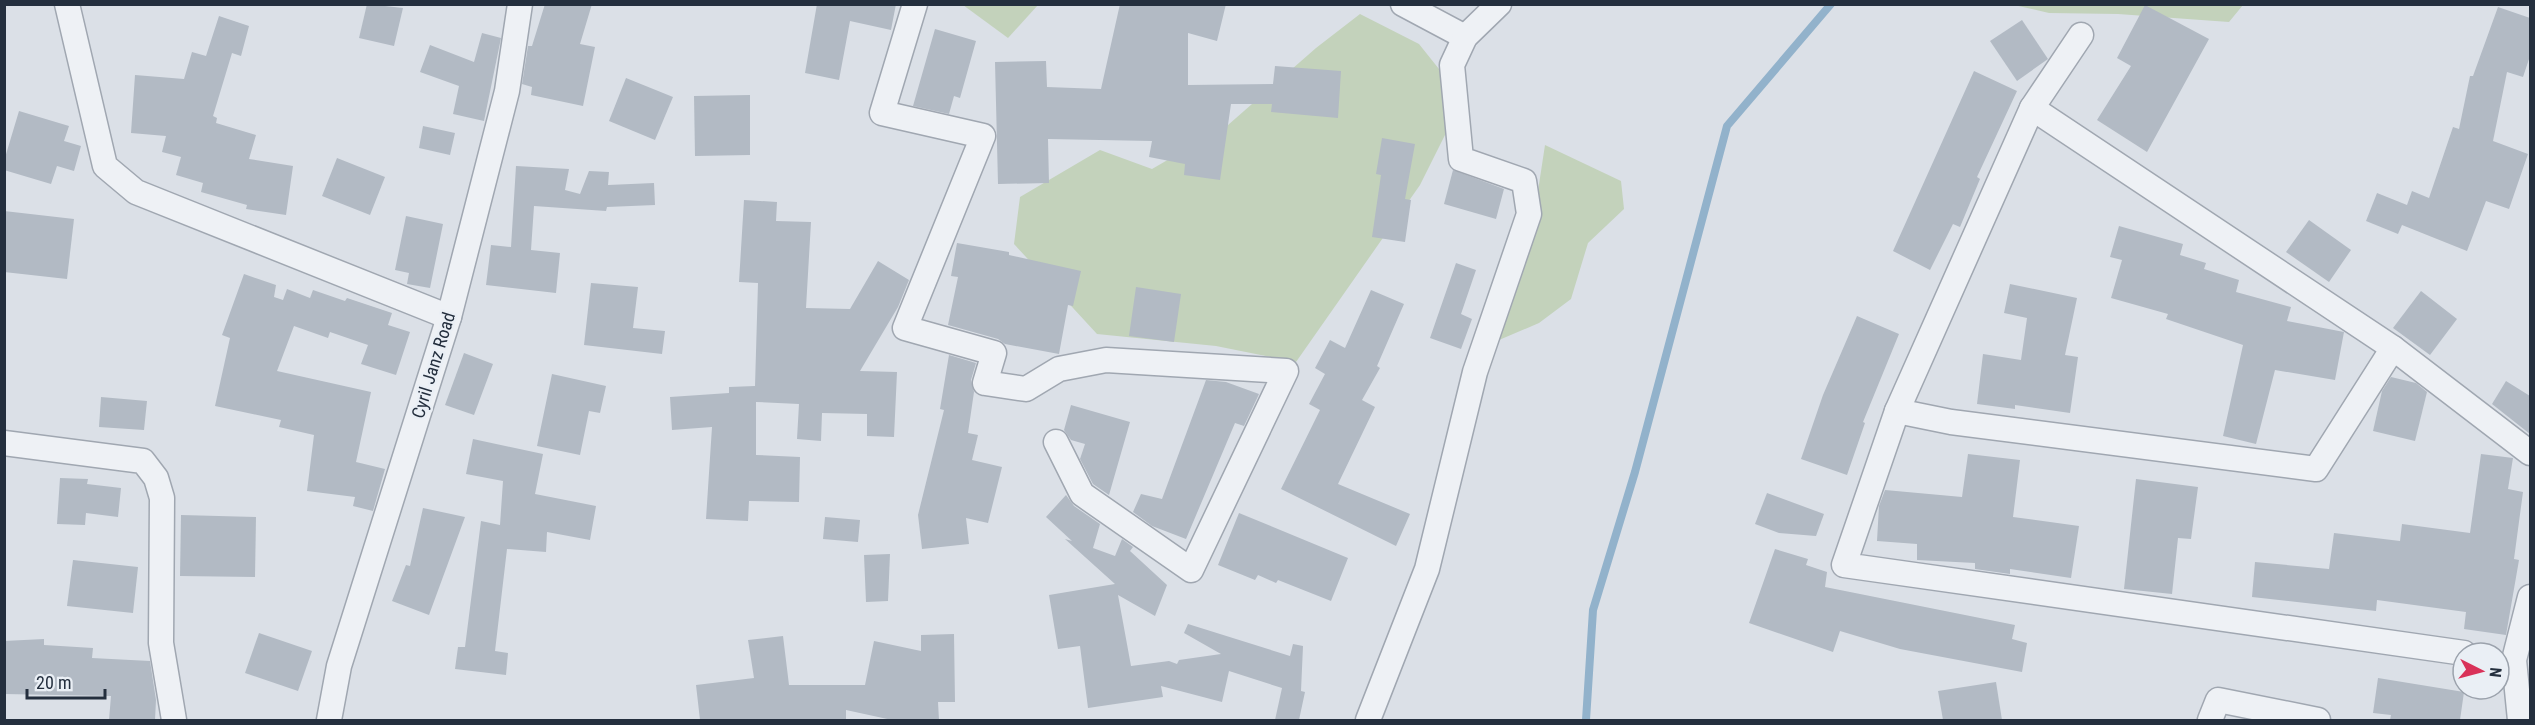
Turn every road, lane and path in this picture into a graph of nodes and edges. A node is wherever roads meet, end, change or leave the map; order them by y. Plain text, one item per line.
1 (67, 4) edge
2 (520, 4) edge
3 (915, 4) edge
4 (1403, 4) edge
5 (1499, 4) edge
6 (2081, 35) dead end
7 (1465, 37) junction
8 (2032, 108) junction
9 (449, 317) junction
10 (2393, 348) junction
11 (1897, 411) junction
12 (1056, 442) dead end
13 (4, 443) edge
14 (2530, 453) edge
15 (2530, 597) edge
16 (2511, 648) edge
17 (2451, 651) edge
18 (2511, 678) edge
19 (174, 720) edge
20 (329, 720) edge
21 (1368, 720) edge
22 (2210, 720) edge
23 (2318, 720) edge
24 (2520, 720) edge

1 - 9 street
2 - 9 street, Cyril Janz Road
3 - 12 street
4 - 7 street
5 - 7 street
6 - 8 street
7 - 21 street
8 - 10 street
8 - 11 street
9 - 20 street, Cyril Janz Road
10 - 11 street
10 - 14 street
11 - 17 street
13 - 19 street
15 - 16 street
18 - 24 street
22 - 23 street

